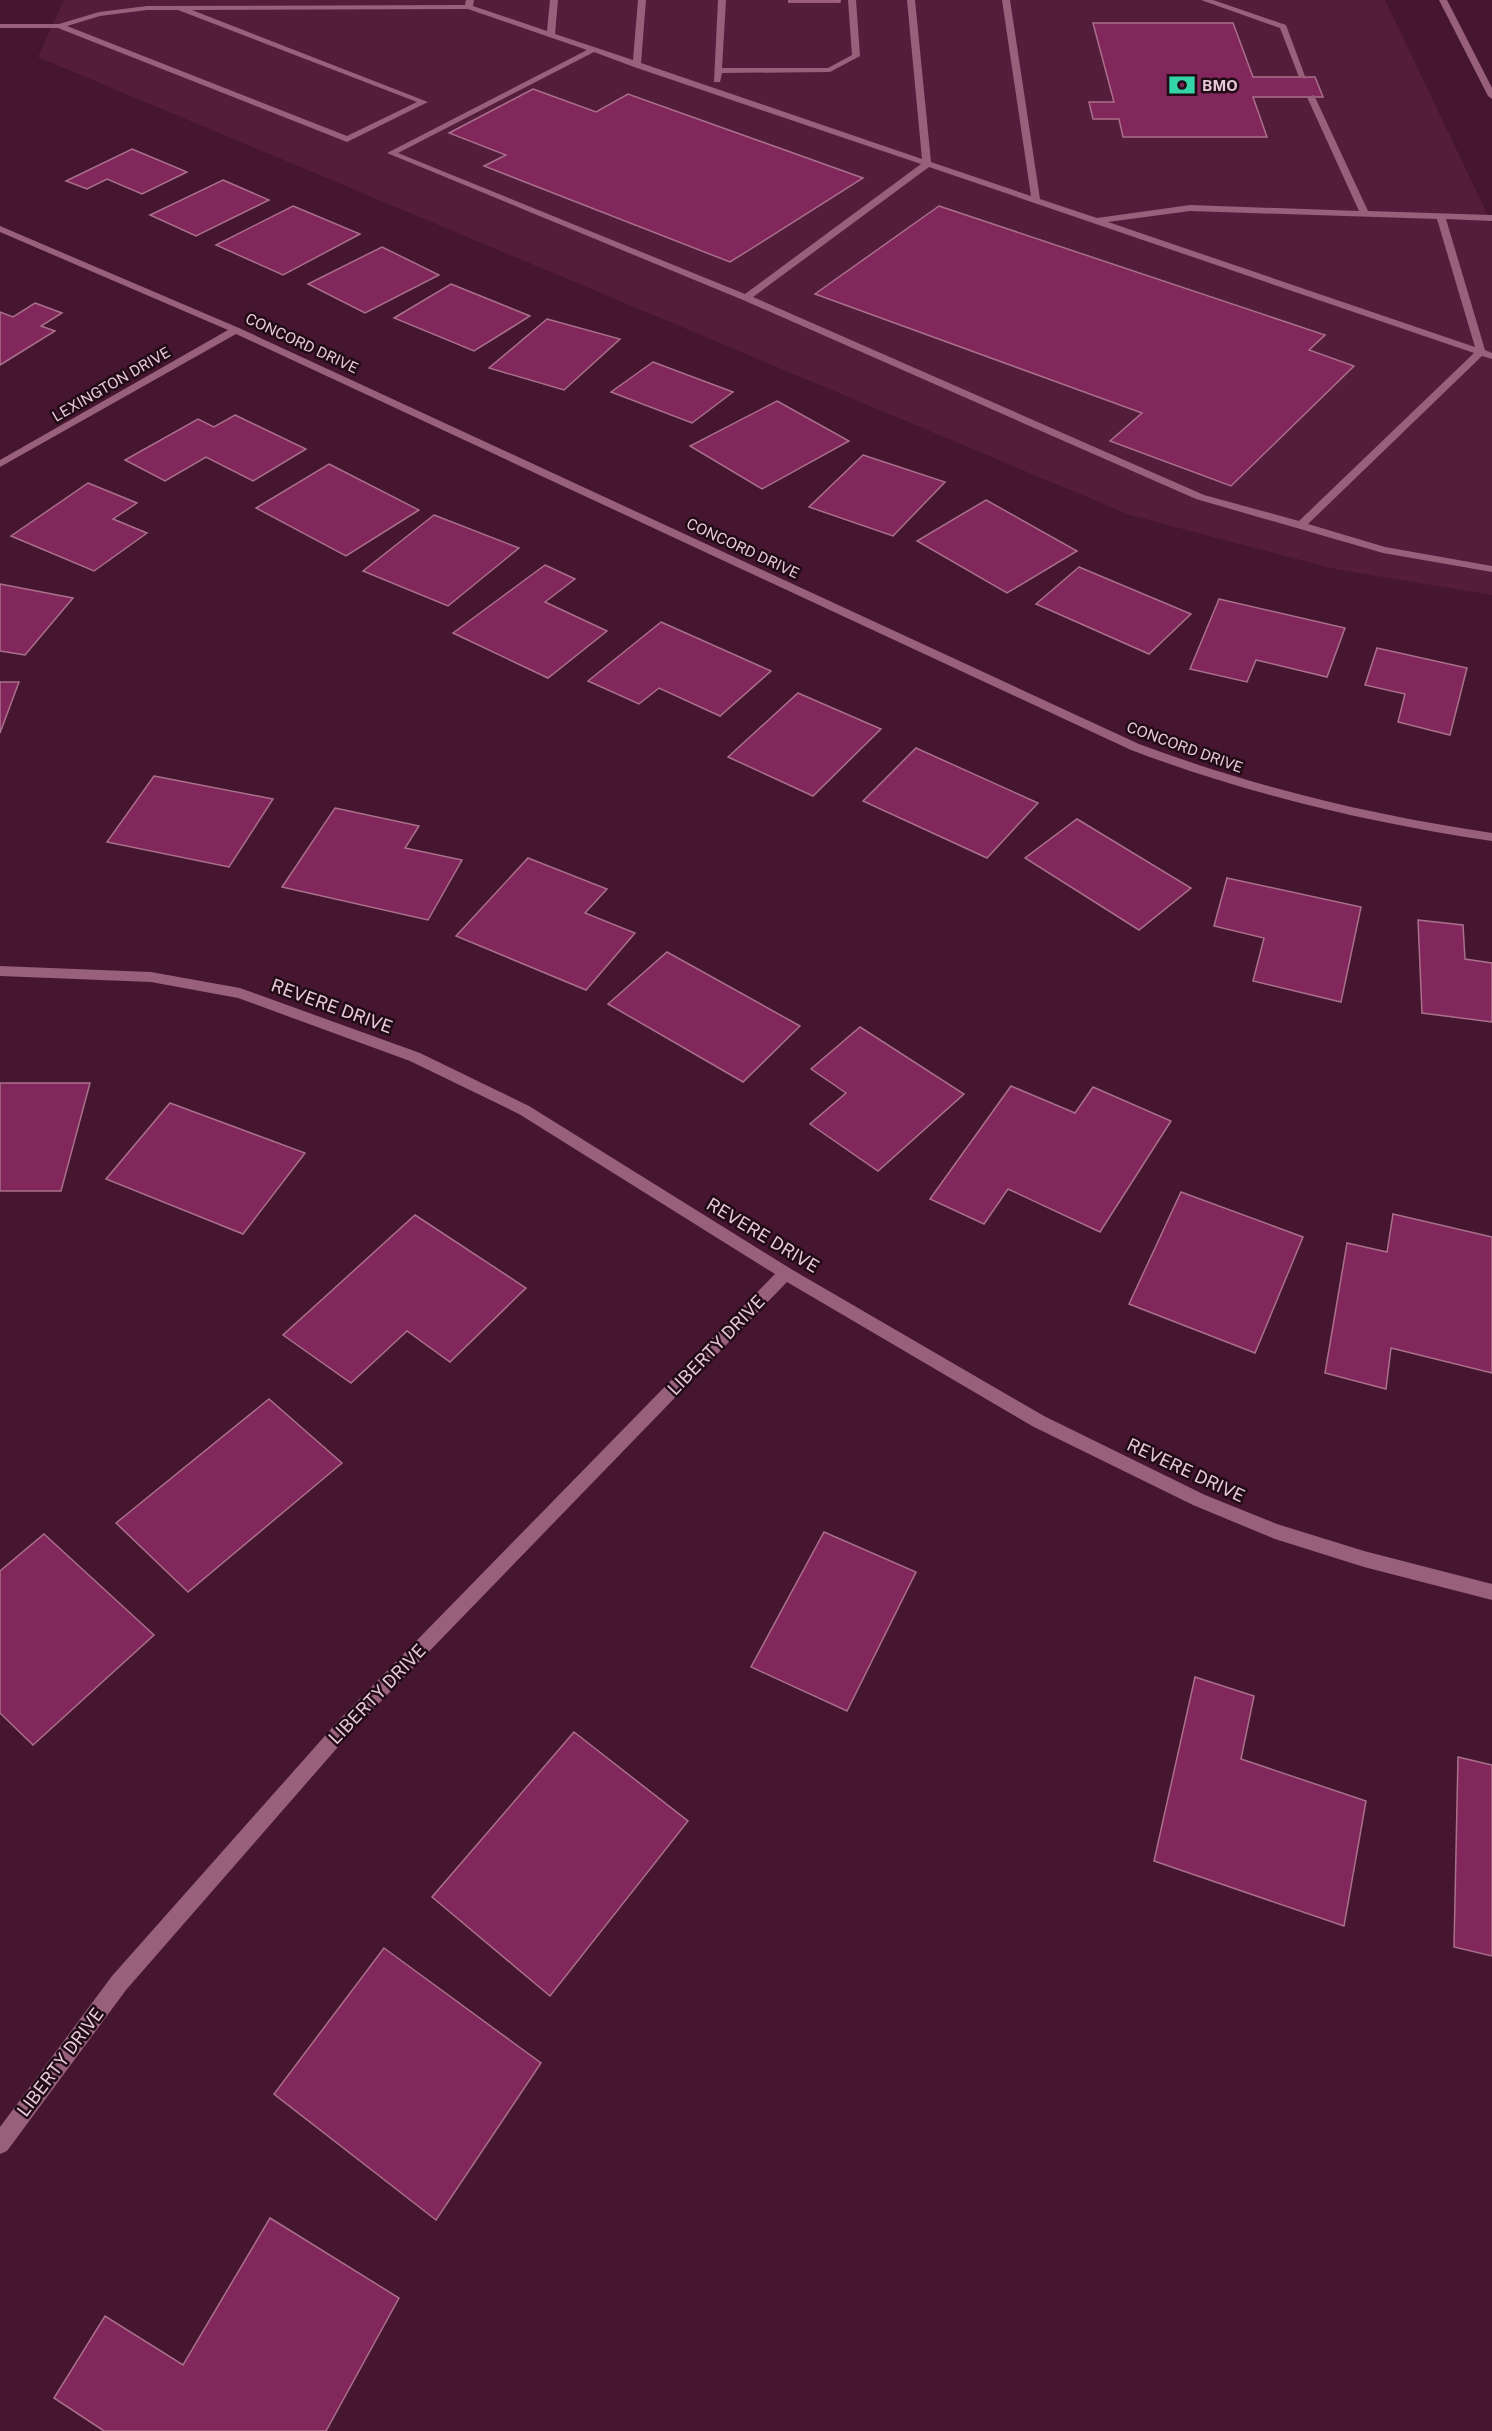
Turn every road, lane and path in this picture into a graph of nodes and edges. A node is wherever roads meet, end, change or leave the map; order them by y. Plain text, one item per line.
1 (554, 0) edge
2 (642, 0) edge
3 (722, 0) edge
4 (852, 0) edge
5 (911, 0) edge
6 (1006, 0) edge
7 (1205, 0) edge
8 (1443, 0) edge
9 (469, 4) edge
10 (179, 8) junction
11 (0, 26) edge
12 (59, 26) junction
13 (551, 35) junction
14 (593, 50) junction
15 (637, 65) junction
16 (717, 71) junction
17 (1303, 77) dead end
18 (716, 92) junction
19 (1492, 96) edge
20 (1311, 97) dead end
21 (927, 164) junction
22 (1036, 201) junction
23 (1364, 213) junction
24 (1441, 216) junction
25 (1492, 218) edge
26 (1094, 221) junction
27 (0, 229) edge
28 (746, 298) junction
29 (237, 330) junction
30 (1487, 354) edge
31 (0, 464) edge
32 (1301, 525) junction
33 (1492, 569) edge
34 (1492, 837) edge
35 (0, 970) edge
36 (786, 1273) junction
37 (1492, 1592) edge
38 (0, 2144) edge

1 - 13 street
2 - 15 street
3 - 16 street
4 - 16 street
5 - 21 street
6 - 22 street
7 - 17 street
8 - 19 street
9 - 10 street
9 - 13 street
10 - 12 street
10 - 12 street
11 - 12 street
13 - 14 street
14 - 15 street
14 - 28 street
15 - 18 street
16 - 18 street
18 - 21 street
20 - 23 street
21 - 22 street
21 - 28 street
22 - 26 street
23 - 24 street
23 - 26 street
24 - 25 street
24 - 30 street
26 - 30 street
27 - 29 street, CONCORD DRIVE
28 - 32 street
29 - 31 street, LEXINGTON DRIVE
29 - 34 street, CONCORD DRIVE
30 - 32 street
32 - 33 street
35 - 36 street, REVERE DRIVE
36 - 37 street, REVERE DRIVE
36 - 38 street, LIBERTY DRIVE

